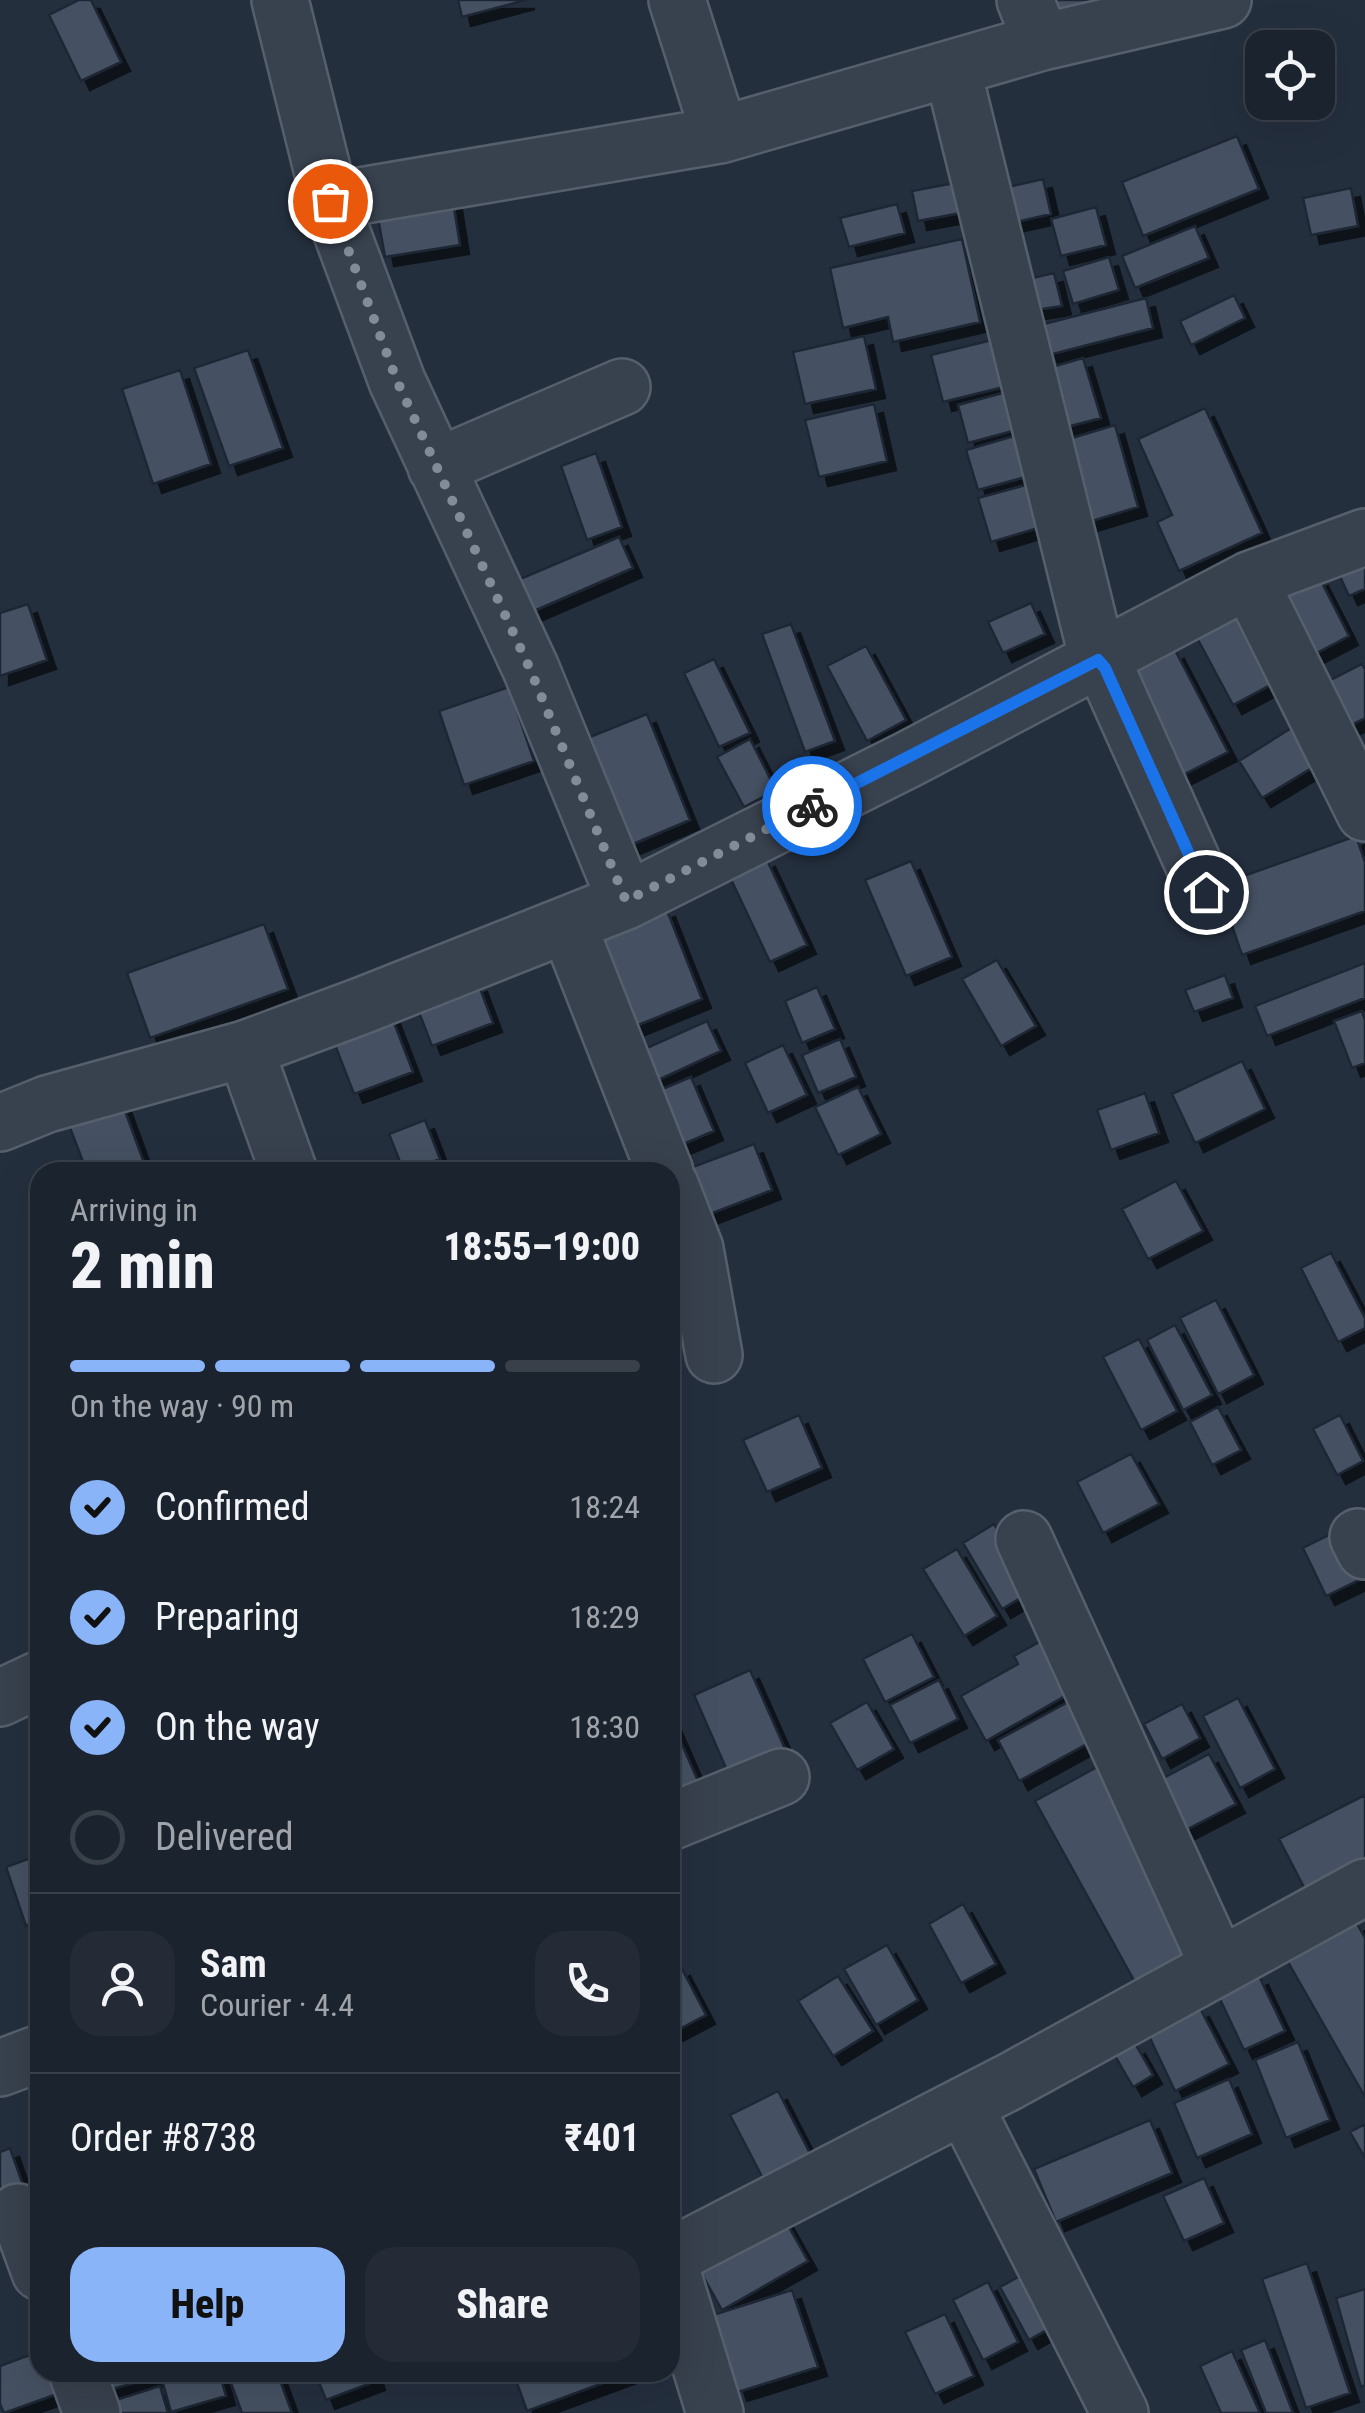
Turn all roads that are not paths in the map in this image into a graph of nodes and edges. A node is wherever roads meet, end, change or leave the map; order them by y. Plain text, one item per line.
1 (280, 0) edge
2 (678, 0) edge
3 (1223, 0) edge
4 (1034, 21) edge
5 (952, 68) junction
6 (720, 135) junction
7 (330, 201) junction
8 (622, 387) dead end
9 (436, 467) junction
10 (1365, 536) edge
11 (1248, 580) junction
12 (1098, 660) junction
13 (1365, 813) edge
14 (1206, 892) dead end
15 (626, 901) junction
16 (568, 924) junction
17 (245, 1049) junction
18 (0, 1122) edge
19 (285, 1162) edge
20 (661, 1162) edge
21 (680, 1211) edge
22 (714, 1355) dead end
23 (1024, 1539) dead end
24 (30, 1684) edge
25 (0, 1698) edge
26 (781, 1777) dead end
27 (680, 1818) edge
28 (1365, 1887) edge
29 (1219, 1967) junction
30 (30, 2057) edge
31 (0, 2068) edge
32 (964, 2105) junction
33 (19, 2211) edge
34 (30, 2243) edge
35 (680, 2252) edge
36 (680, 2299) edge
37 (81, 2382) edge
38 (92, 2413) edge
39 (715, 2413) edge
40 (1120, 2413) edge

1 - 7 street
2 - 6 street
3 - 4 street
4 - 5 street
5 - 6 street
5 - 12 street
6 - 7 street
7 - 9 street
8 - 9 street
9 - 15 street
10 - 11 street
11 - 12 street
11 - 13 street
12 - 14 street
12 - 15 street
15 - 16 street
16 - 17 street
16 - 20 street
17 - 18 street
17 - 19 street
21 - 22 street
23 - 29 street
24 - 25 street
26 - 27 street
28 - 29 street
29 - 32 street
30 - 31 street
32 - 35 street
32 - 40 street
33 - 34 street
36 - 39 street
37 - 38 street

